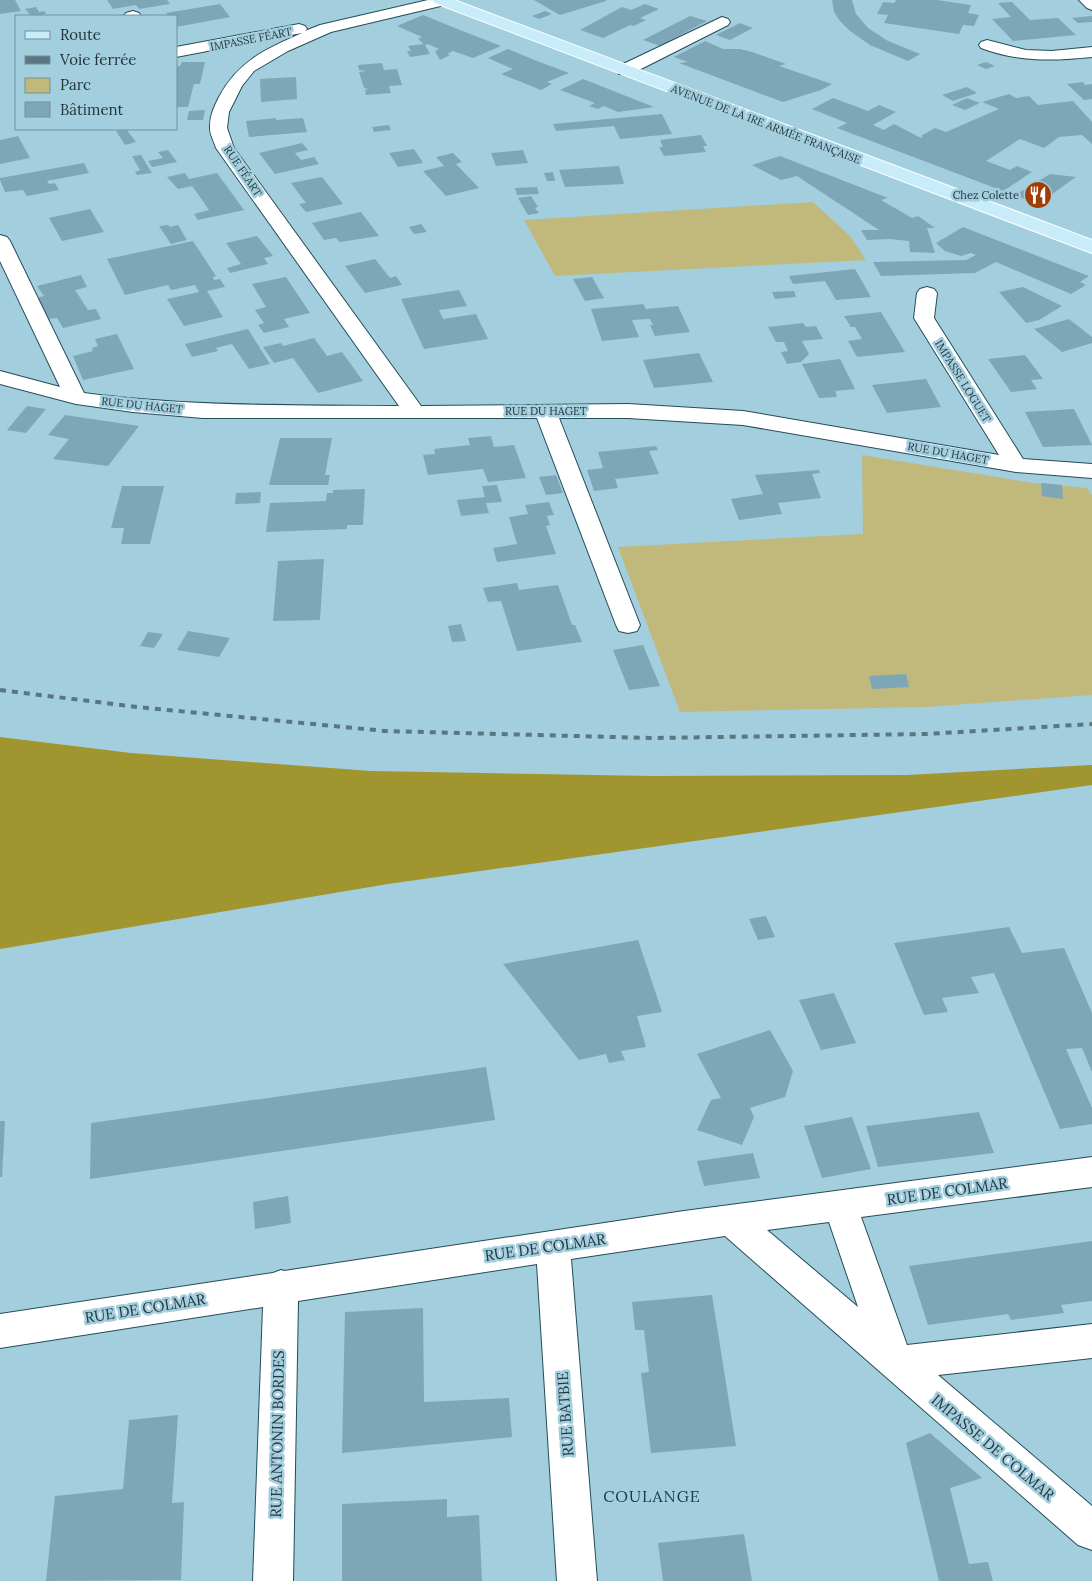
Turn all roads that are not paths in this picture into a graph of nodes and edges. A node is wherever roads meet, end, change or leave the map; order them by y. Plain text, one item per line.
1 (1087, 0) edge
2 (442, 1) edge
3 (1092, 5) edge
4 (722, 22) dead end
5 (326, 28) junction
6 (987, 45) dead end
7 (178, 52) edge
8 (1092, 52) edge
9 (625, 70) junction
10 (0, 241) edge
11 (1092, 247) edge
12 (927, 292) dead end
13 (0, 377) edge
14 (76, 398) junction
15 (545, 411) junction
16 (415, 413) junction
17 (1016, 465) junction
18 (1092, 471) edge
19 (628, 624) dead end
20 (1092, 1172) edge
21 (840, 1205) junction
22 (731, 1220) junction
23 (553, 1246) junction
24 (281, 1286) junction
25 (0, 1331) edge
26 (1092, 1341) edge
27 (895, 1363) junction
28 (1092, 1531) edge
29 (273, 1581) edge
30 (577, 1581) edge

1 - 3 street
2 - 5 street, RUE FÉART
2 - 9 main road, AVENUE DE LA 1RE ARMÉE FRANÇAISE
4 - 9 street
5 - 7 street, IMPASSE FÉART
5 - 16 street, RUE FÉART
6 - 8 street
9 - 11 main road, AVENUE DE LA 1RE ARMÉE FRANÇAISE
10 - 14 street
12 - 17 street, IMPASSE LOGUET
13 - 14 street, RUE DU HAGET
14 - 16 street, RUE DU HAGET
15 - 16 street, RUE DU HAGET
15 - 17 street, RUE DU HAGET
15 - 19 street
17 - 18 street, RUE DU HAGET
20 - 21 street, RUE DE COLMAR
21 - 22 street, RUE DE COLMAR
21 - 27 street
22 - 23 street, RUE DE COLMAR
22 - 27 street, IMPASSE DE COLMAR
23 - 24 street, RUE DE COLMAR
23 - 30 street, RUE BATBIE
24 - 25 street, RUE DE COLMAR
24 - 29 street, RUE ANTONIN BORDES
26 - 27 street
27 - 28 street, IMPASSE DE COLMAR

